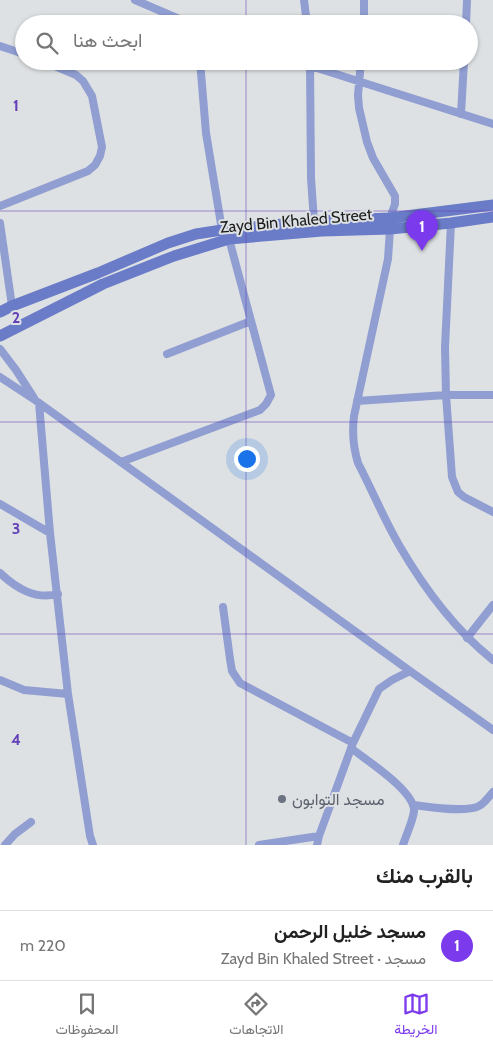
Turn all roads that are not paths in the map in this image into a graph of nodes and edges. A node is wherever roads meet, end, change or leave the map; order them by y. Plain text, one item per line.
1 (135, 0) edge
2 (304, 0) edge
3 (364, 0) edge
4 (467, 1) edge
5 (170, 15) edge
6 (306, 15) edge
7 (364, 15) edge
8 (466, 15) edge
9 (0, 46) edge
10 (15, 51) edge
11 (66, 70) edge
12 (201, 70) edge
13 (310, 70) edge
14 (326, 70) edge
15 (360, 70) edge
16 (463, 70) edge
17 (359, 82) junction
18 (461, 114) junction
19 (493, 124) edge
20 (493, 205) edge
21 (0, 206) edge
22 (493, 217) edge
23 (314, 221) junction
24 (0, 223) edge
25 (452, 223) junction
26 (390, 224) junction
27 (226, 234) junction
28 (12, 306) junction
29 (0, 312) edge
30 (251, 321) junction
31 (0, 336) edge
32 (0, 349) edge
33 (167, 354) dead end
34 (0, 377) edge
35 (446, 395) junction
36 (493, 395) edge
37 (357, 401) junction
38 (37, 402) junction
39 (121, 462) junction
40 (0, 504) edge
41 (493, 512) edge
42 (50, 533) junction
43 (0, 574) edge
44 (58, 594) junction
45 (493, 605) edge
46 (223, 607) dead end
47 (467, 638) junction
48 (493, 660) edge
49 (410, 671) junction
50 (0, 680) edge
51 (68, 694) junction
52 (493, 728) edge
53 (352, 746) junction
54 (493, 792) edge
55 (413, 805) junction
56 (31, 822) dead end
57 (319, 836) junction
58 (5, 845) edge
59 (92, 845) edge
60 (259, 845) edge
61 (317, 845) edge
62 (403, 845) edge

1 - 5 street
2 - 6 street
3 - 7 street
4 - 8 street
9 - 10 street
11 - 21 street
12 - 27 street
13 - 23 street
14 - 17 street
15 - 17 street
16 - 18 street
17 - 18 street
17 - 26 street
18 - 19 street
20 - 26 main road, Zayd Bin Khaled Street
22 - 25 main road, Zayd Bin Khaled Street
23 - 26 main road, Zayd Bin Khaled Street
23 - 27 main road, Zayd Bin Khaled Street
24 - 28 street
25 - 26 main road, Zayd Bin Khaled Street
25 - 35 street
26 - 27 main road, Zayd Bin Khaled Street
26 - 37 street
27 - 28 main road, Zayd Bin Khaled Street
27 - 30 street
27 - 31 main road, Zayd Bin Khaled Street
28 - 29 main road, Zayd Bin Khaled Street
30 - 33 street
30 - 39 street
32 - 38 street
34 - 38 street
35 - 36 street
35 - 37 street
35 - 41 street
37 - 47 street
38 - 39 street
38 - 42 street
39 - 49 street
40 - 42 street
42 - 44 street
43 - 44 street
44 - 51 street
45 - 47 street
46 - 53 street
47 - 48 street
49 - 52 street
49 - 53 street
50 - 51 street
51 - 59 street
53 - 55 street
53 - 57 street
54 - 55 street
55 - 62 street
56 - 58 street
57 - 60 street
57 - 61 street

